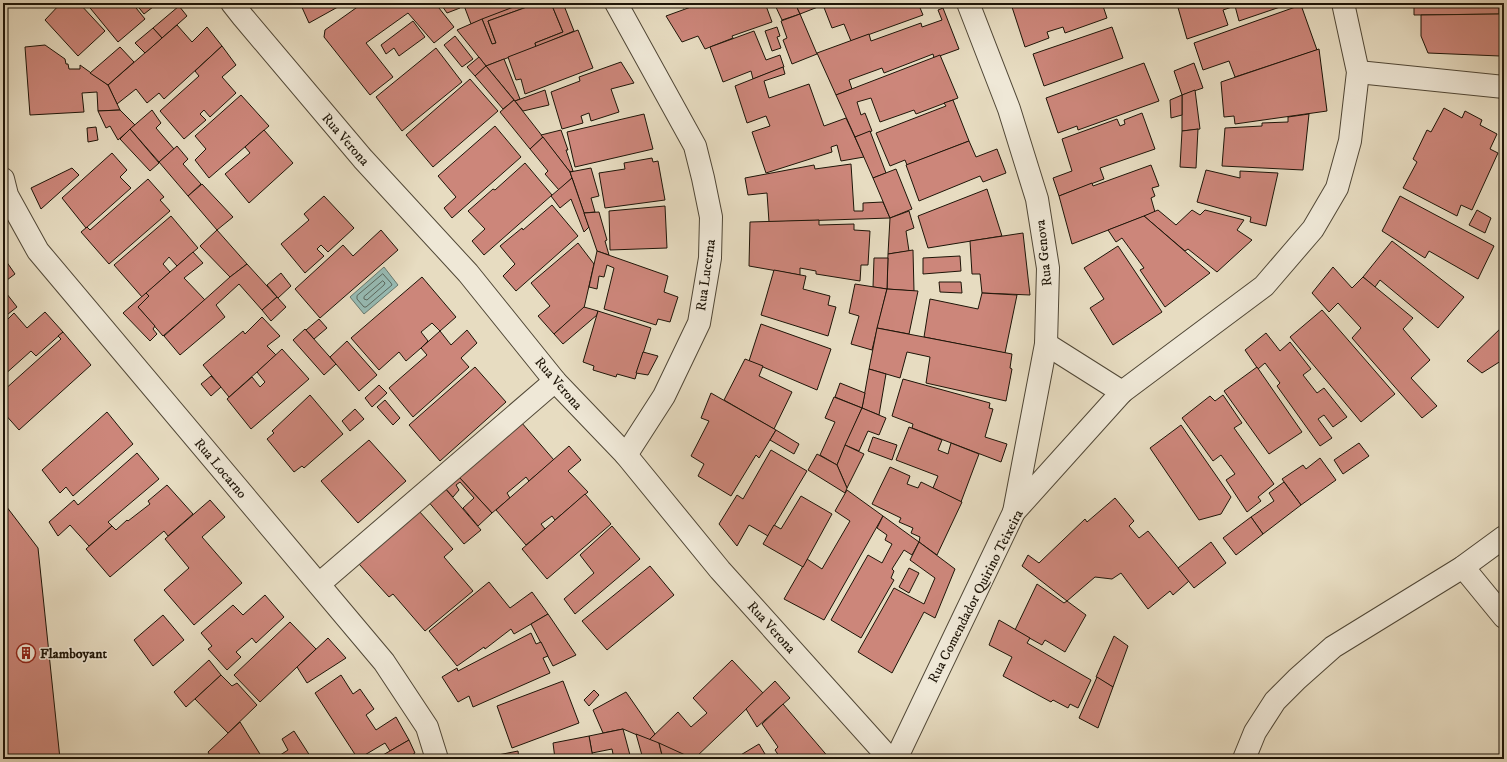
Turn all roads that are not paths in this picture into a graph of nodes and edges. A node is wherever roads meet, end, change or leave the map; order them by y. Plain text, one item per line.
1 (232, 3) edge
2 (616, 3) edge
3 (968, 3) edge
4 (1343, 3) edge
5 (1358, 72) junction
6 (1504, 87) edge
7 (3, 179) edge
8 (1046, 344) junction
9 (555, 380) junction
10 (1122, 392) junction
11 (626, 455) junction
12 (1014, 512) junction
13 (1504, 537) edge
14 (1463, 567) junction
15 (319, 584) junction
16 (1504, 617) edge
17 (437, 759) edge
18 (890, 759) edge
19 (896, 759) edge
20 (1244, 759) edge

1 - 9 street, Rua Verona
2 - 11 street, Rua Lucerna
3 - 8 street, Rua Genova
4 - 5 street, Rua Comendador Quirino Teixeira
5 - 6 street
5 - 10 street, Rua Comendador Quirino Teixeira
7 - 15 street, Rua Locarno
8 - 10 street
8 - 12 street, Rua Genova
9 - 11 street, Rua Verona
9 - 15 street
10 - 12 street, Rua Comendador Quirino Teixeira
11 - 18 street, Rua Verona
12 - 19 street, Rua Comendador Quirino Teixeira
13 - 14 street
14 - 16 street
14 - 20 street
15 - 17 street, Rua Locarno

